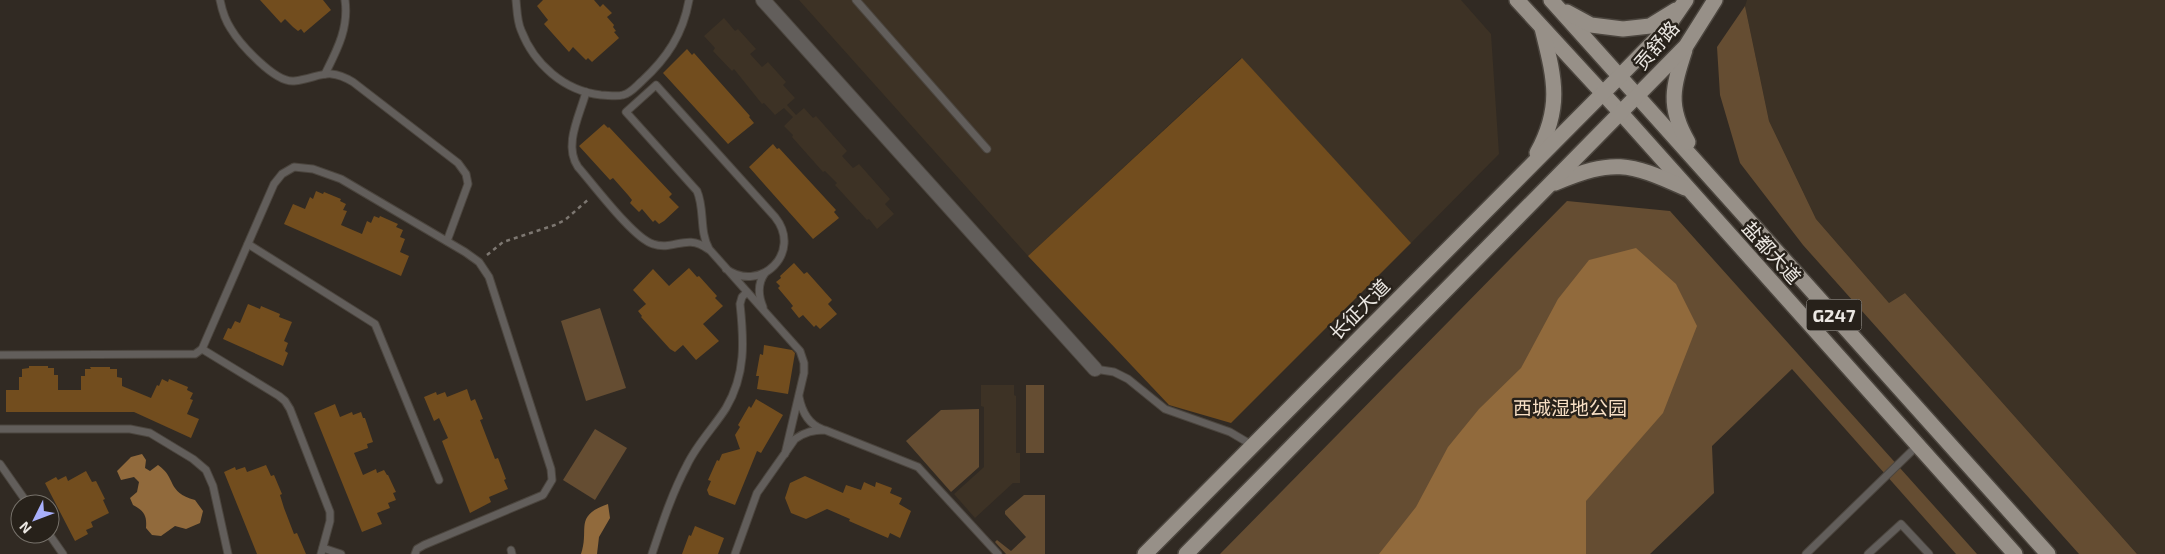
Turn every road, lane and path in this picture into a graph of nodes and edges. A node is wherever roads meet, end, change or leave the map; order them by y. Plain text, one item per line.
1 (220, 0) edge
2 (345, 0) edge
3 (516, 0) edge
4 (689, 0) edge
5 (763, 0) edge
6 (856, 0) edge
7 (1517, 0) edge
8 (1715, 0) edge
9 (1684, 3) edge
10 (1555, 4) edge
11 (1542, 26) junction
12 (1686, 46) junction
13 (325, 74) junction
14 (648, 76) junction
15 (1620, 76) junction
16 (656, 85) junction
17 (586, 92) junction
18 (1603, 93) junction
19 (1638, 95) junction
20 (1621, 113) junction
21 (988, 149) dead end
22 (1529, 168) junction
23 (1707, 173) junction
24 (1549, 185) junction
25 (599, 191) junction
26 (1691, 191) junction
27 (447, 241) junction
28 (248, 244) junction
29 (709, 249) junction
30 (479, 262) junction
31 (726, 269) junction
32 (767, 271) junction
33 (747, 292) junction
34 (765, 312) junction
35 (202, 349) junction
36 (0, 355) edge
37 (1095, 369) joint
38 (799, 394) junction
39 (0, 429) edge
40 (825, 430) junction
41 (1252, 445) junction
42 (1918, 445) junction
43 (785, 454) junction
44 (0, 464) edge
45 (439, 480) dead end
46 (21, 494) edge
47 (322, 551) edge
48 (228, 554) edge
49 (341, 554) edge
50 (415, 554) edge
51 (652, 554) edge
52 (735, 554) edge
53 (998, 554) edge
54 (1145, 554) edge
55 (1186, 554) edge
56 (1806, 554) edge
57 (1868, 554) edge
58 (1929, 554) edge
59 (2015, 554) edge
60 (2048, 554) edge

1 - 13 lane
2 - 13 lane
3 - 17 lane
4 - 14 lane
5 - 37 street
6 - 21 lane
7 - 11 main road, 盐都大道
8 - 12 main road, 贡舒路
9 - 10 main road
9 - 15 main road, 贡舒路
10 - 15 main road, 盐都大道
11 - 18 main road, 盐都大道
11 - 22 main road
12 - 19 main road, 贡舒路
12 - 23 main road
13 - 27 lane
14 - 16 lane
14 - 17 lane
15 - 18 main road, 贡舒路
15 - 19 main road, 盐都大道 / G247
16 - 29 lane
16 - 32 lane
17 - 25 lane
18 - 20 main road, 盐都大道 / G247
18 - 22 main road, 长征大道
19 - 20 main road, 贡舒路
19 - 23 main road, 盐都大道 / G247
20 - 24 main road
20 - 26 main road, 盐都大道 / G247
22 - 41 main road, 长征大道
23 - 60 main road, 盐都大道 / G247
24 - 26 main road
24 - 55 main road
25 - 29 lane
25 - 30 path
26 - 42 main road, 盐都大道 / G247
27 - 28 lane
27 - 30 lane
28 - 35 lane
28 - 45 lane
29 - 31 lane
30 - 50 lane
31 - 32 lane
31 - 33 lane
32 - 34 lane
33 - 34 lane
33 - 51 lane
34 - 38 lane
35 - 36 lane
35 - 47 lane
37 - 41 lane
38 - 40 lane
38 - 43 lane
39 - 48 lane
40 - 43 lane
40 - 53 lane
41 - 54 main road, 长征大道
42 - 56 lane
42 - 59 main road, 盐都大道 / G247
43 - 52 lane
44 - 46 lane
47 - 49 lane
57 - 58 lane

